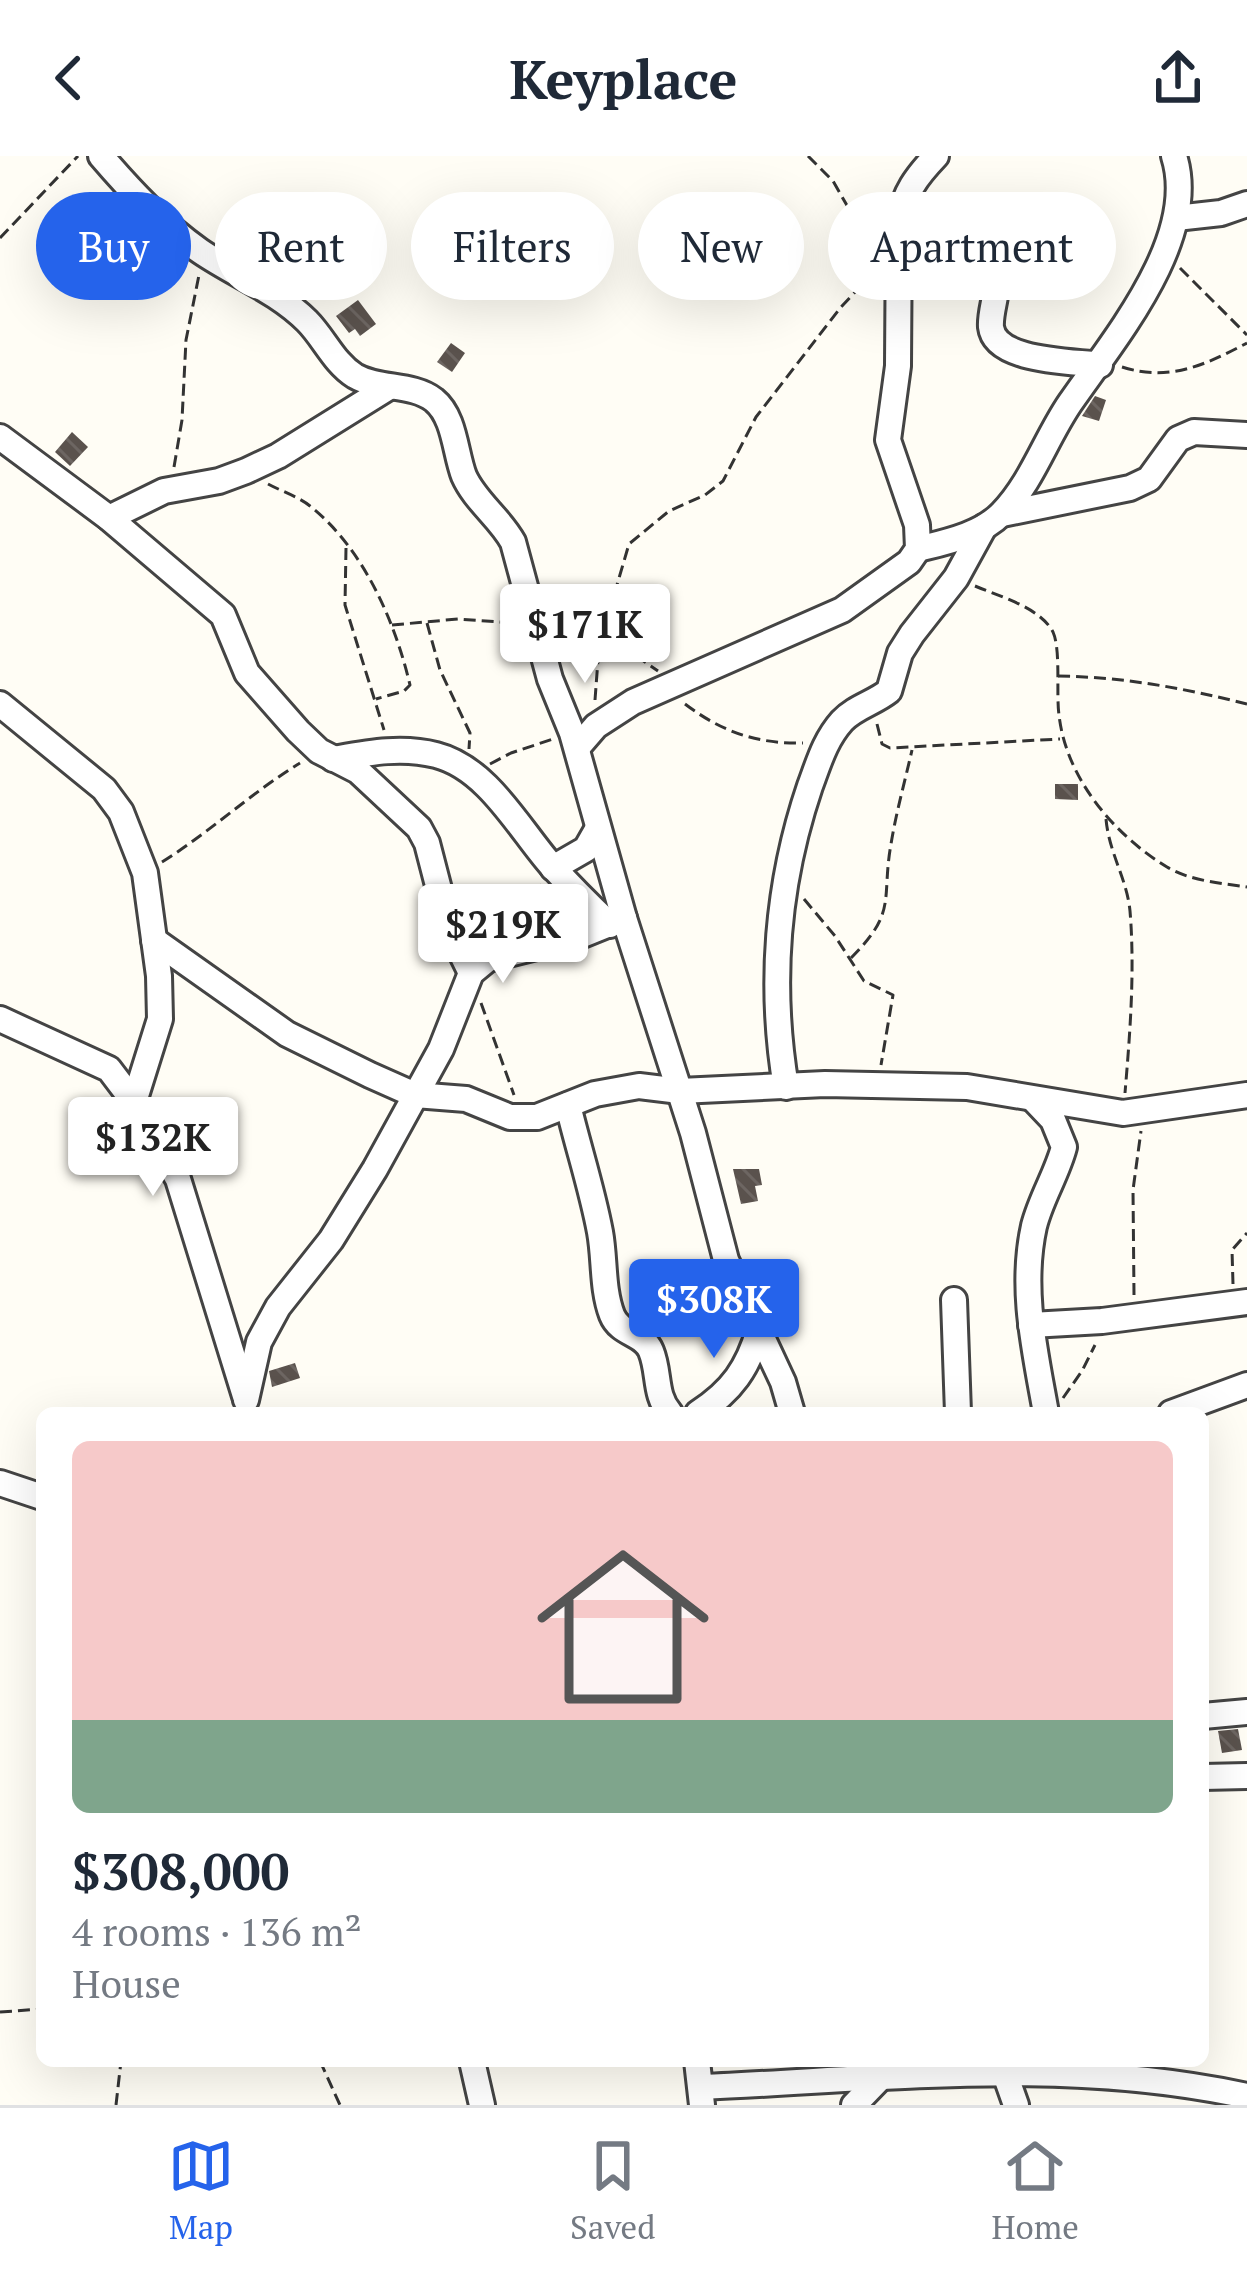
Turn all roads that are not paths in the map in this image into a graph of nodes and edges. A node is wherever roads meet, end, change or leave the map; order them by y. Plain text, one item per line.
1 (101, 156) edge
2 (937, 156) edge
3 (1174, 156) edge
4 (907, 192) edge
5 (1247, 204) edge
6 (1176, 218) junction
7 (898, 300) edge
8 (994, 300) edge
9 (1102, 363) junction
10 (389, 387) junction
11 (1247, 435) edge
12 (0, 436) edge
13 (109, 518) junction
14 (993, 520) junction
15 (918, 549) junction
16 (0, 704) edge
17 (582, 736) junction
18 (326, 755) junction
19 (598, 828) junction
20 (555, 870) junction
21 (617, 922) junction
22 (154, 940) junction
23 (470, 976) junction
24 (0, 1019) edge
25 (786, 1087) junction
26 (680, 1090) junction
27 (415, 1095) junction
28 (1247, 1095) edge
29 (1035, 1101) junction
30 (134, 1102) junction
31 (568, 1105) junction
32 (954, 1300) dead end
33 (1241, 1303) edge
34 (1031, 1325) junction
35 (758, 1330) junction
36 (1247, 1385) edge
37 (248, 1407) edge
38 (666, 1407) edge
39 (707, 1407) edge
40 (790, 1407) edge
41 (958, 1407) edge
42 (1053, 1407) edge
43 (1187, 1407) edge
44 (0, 1483) edge
45 (36, 1495) edge
46 (1247, 1712) edge
47 (1209, 1715) edge
48 (1209, 1777) edge
49 (1247, 1777) edge
50 (892, 2067) edge
51 (1004, 2071) junction
52 (700, 2076) edge
53 (879, 2078) junction
54 (1247, 2096) edge
55 (854, 2105) edge
56 (1016, 2105) edge

1 - 10 street
2 - 4 street
3 - 6 street
5 - 6 street
6 - 9 street
7 - 15 street
8 - 9 street
9 - 14 street
10 - 13 street
10 - 17 street
11 - 14 street
12 - 13 street
13 - 18 street
14 - 15 street
14 - 25 street
15 - 17 street
16 - 22 street
17 - 19 street
18 - 20 street
18 - 23 street
19 - 20 street
19 - 21 street
20 - 21 street
21 - 23 street
21 - 26 street
22 - 27 street
22 - 30 street
23 - 27 street
24 - 30 street
25 - 26 street
25 - 29 street
26 - 31 street
26 - 35 street
27 - 31 street
27 - 37 street
28 - 29 street
29 - 34 street
30 - 37 street
31 - 38 street
32 - 41 street
33 - 34 street
34 - 42 street
35 - 39 street
35 - 40 street
36 - 43 street
44 - 45 street
46 - 47 street
48 - 49 street
50 - 53 street
51 - 53 street
51 - 54 street
51 - 56 street
52 - 53 street
53 - 55 street

